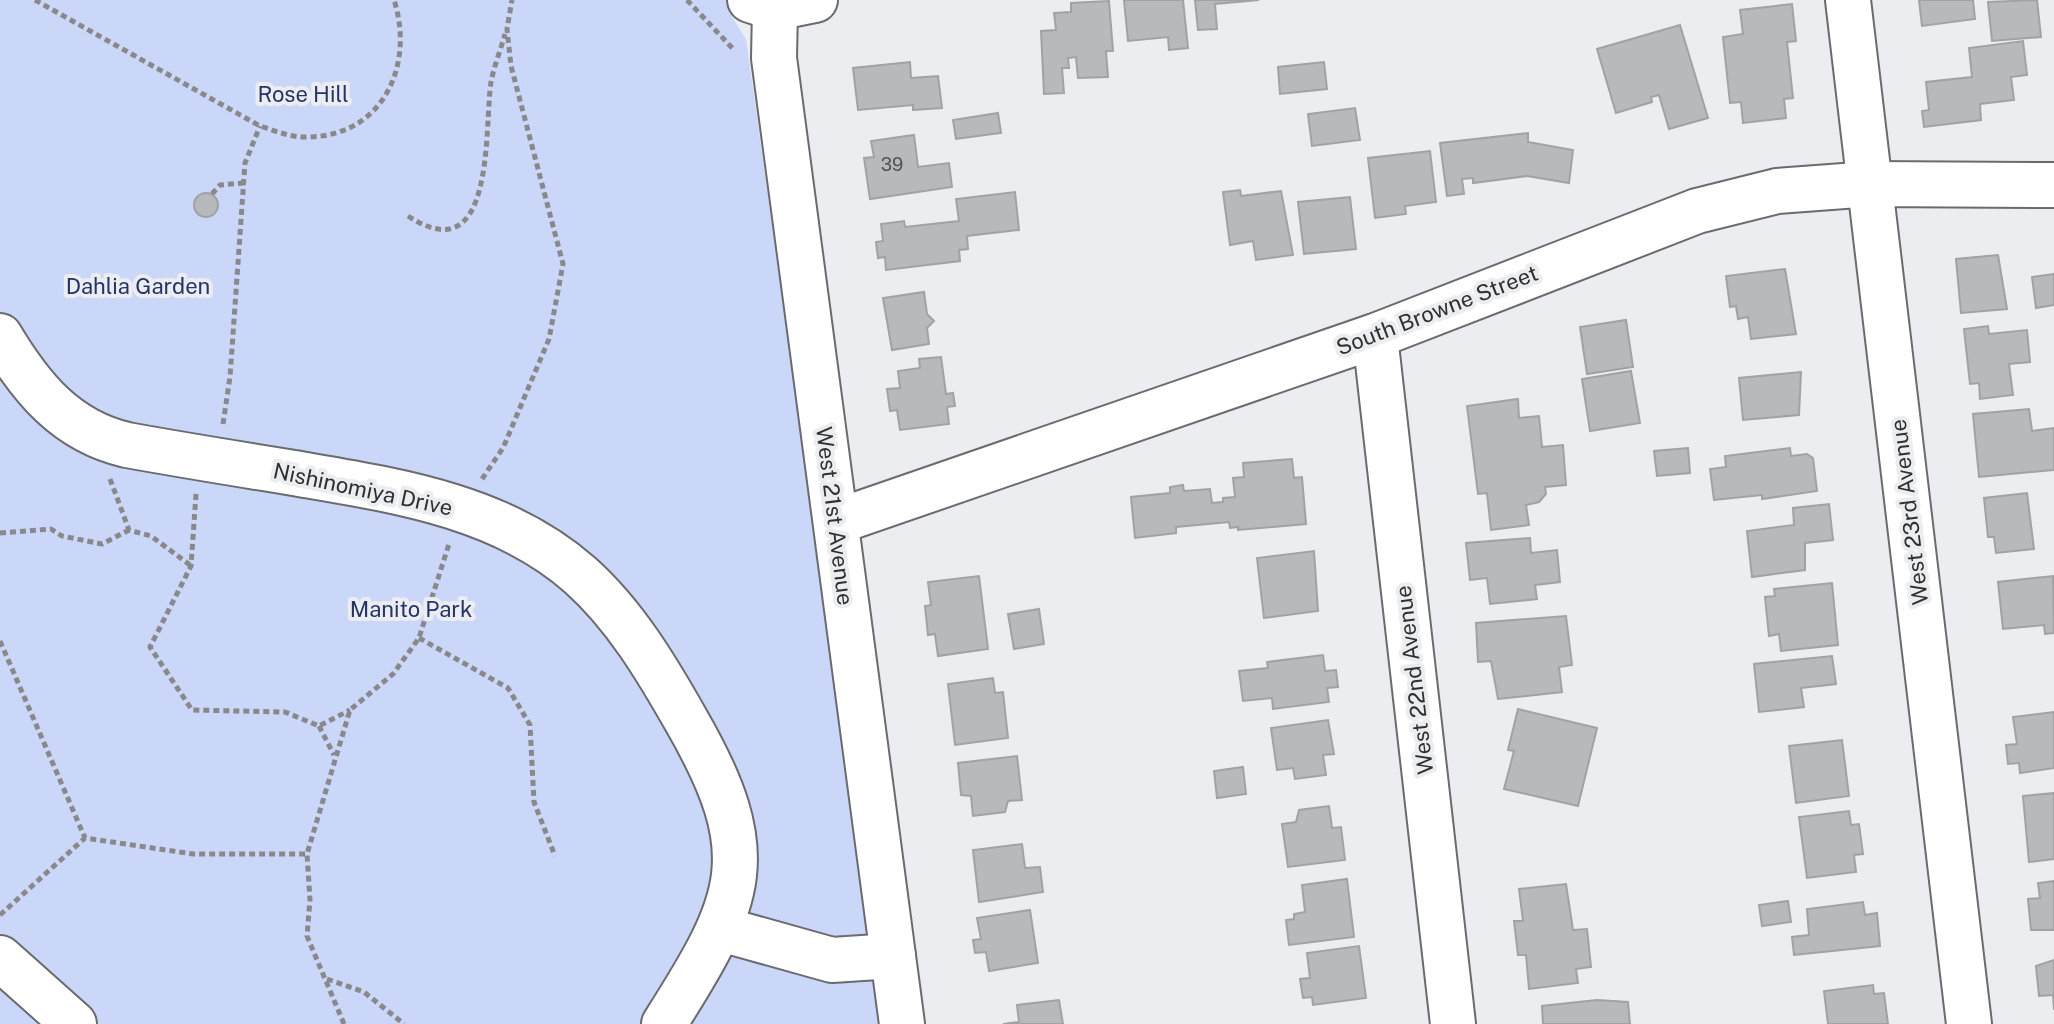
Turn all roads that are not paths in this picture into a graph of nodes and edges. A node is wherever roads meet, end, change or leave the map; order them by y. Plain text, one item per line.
1 (1848, 0) edge
2 (780, 3) edge
3 (1871, 184) junction
4 (2054, 185) edge
5 (0, 336) edge
6 (1375, 336) junction
7 (836, 522) junction
8 (721, 929) junction
9 (893, 956) junction
10 (0, 958) edge
11 (74, 1024) edge
12 (664, 1024) edge
13 (902, 1024) edge
14 (1453, 1024) edge
15 (1969, 1024) edge

1 - 3 street, West 23rd Avenue
2 - 7 street, West 21st Avenue
3 - 4 street, South Browne Street
3 - 6 street, South Browne Street
3 - 15 street, West 23rd Avenue
5 - 8 street, Nishinomiya Drive
6 - 7 street, South Browne Street
6 - 14 street, West 22nd Avenue
7 - 9 street, West 21st Avenue
8 - 9 street
8 - 12 street, Nishinomiya Drive
9 - 13 street, West 21st Avenue
10 - 11 street

